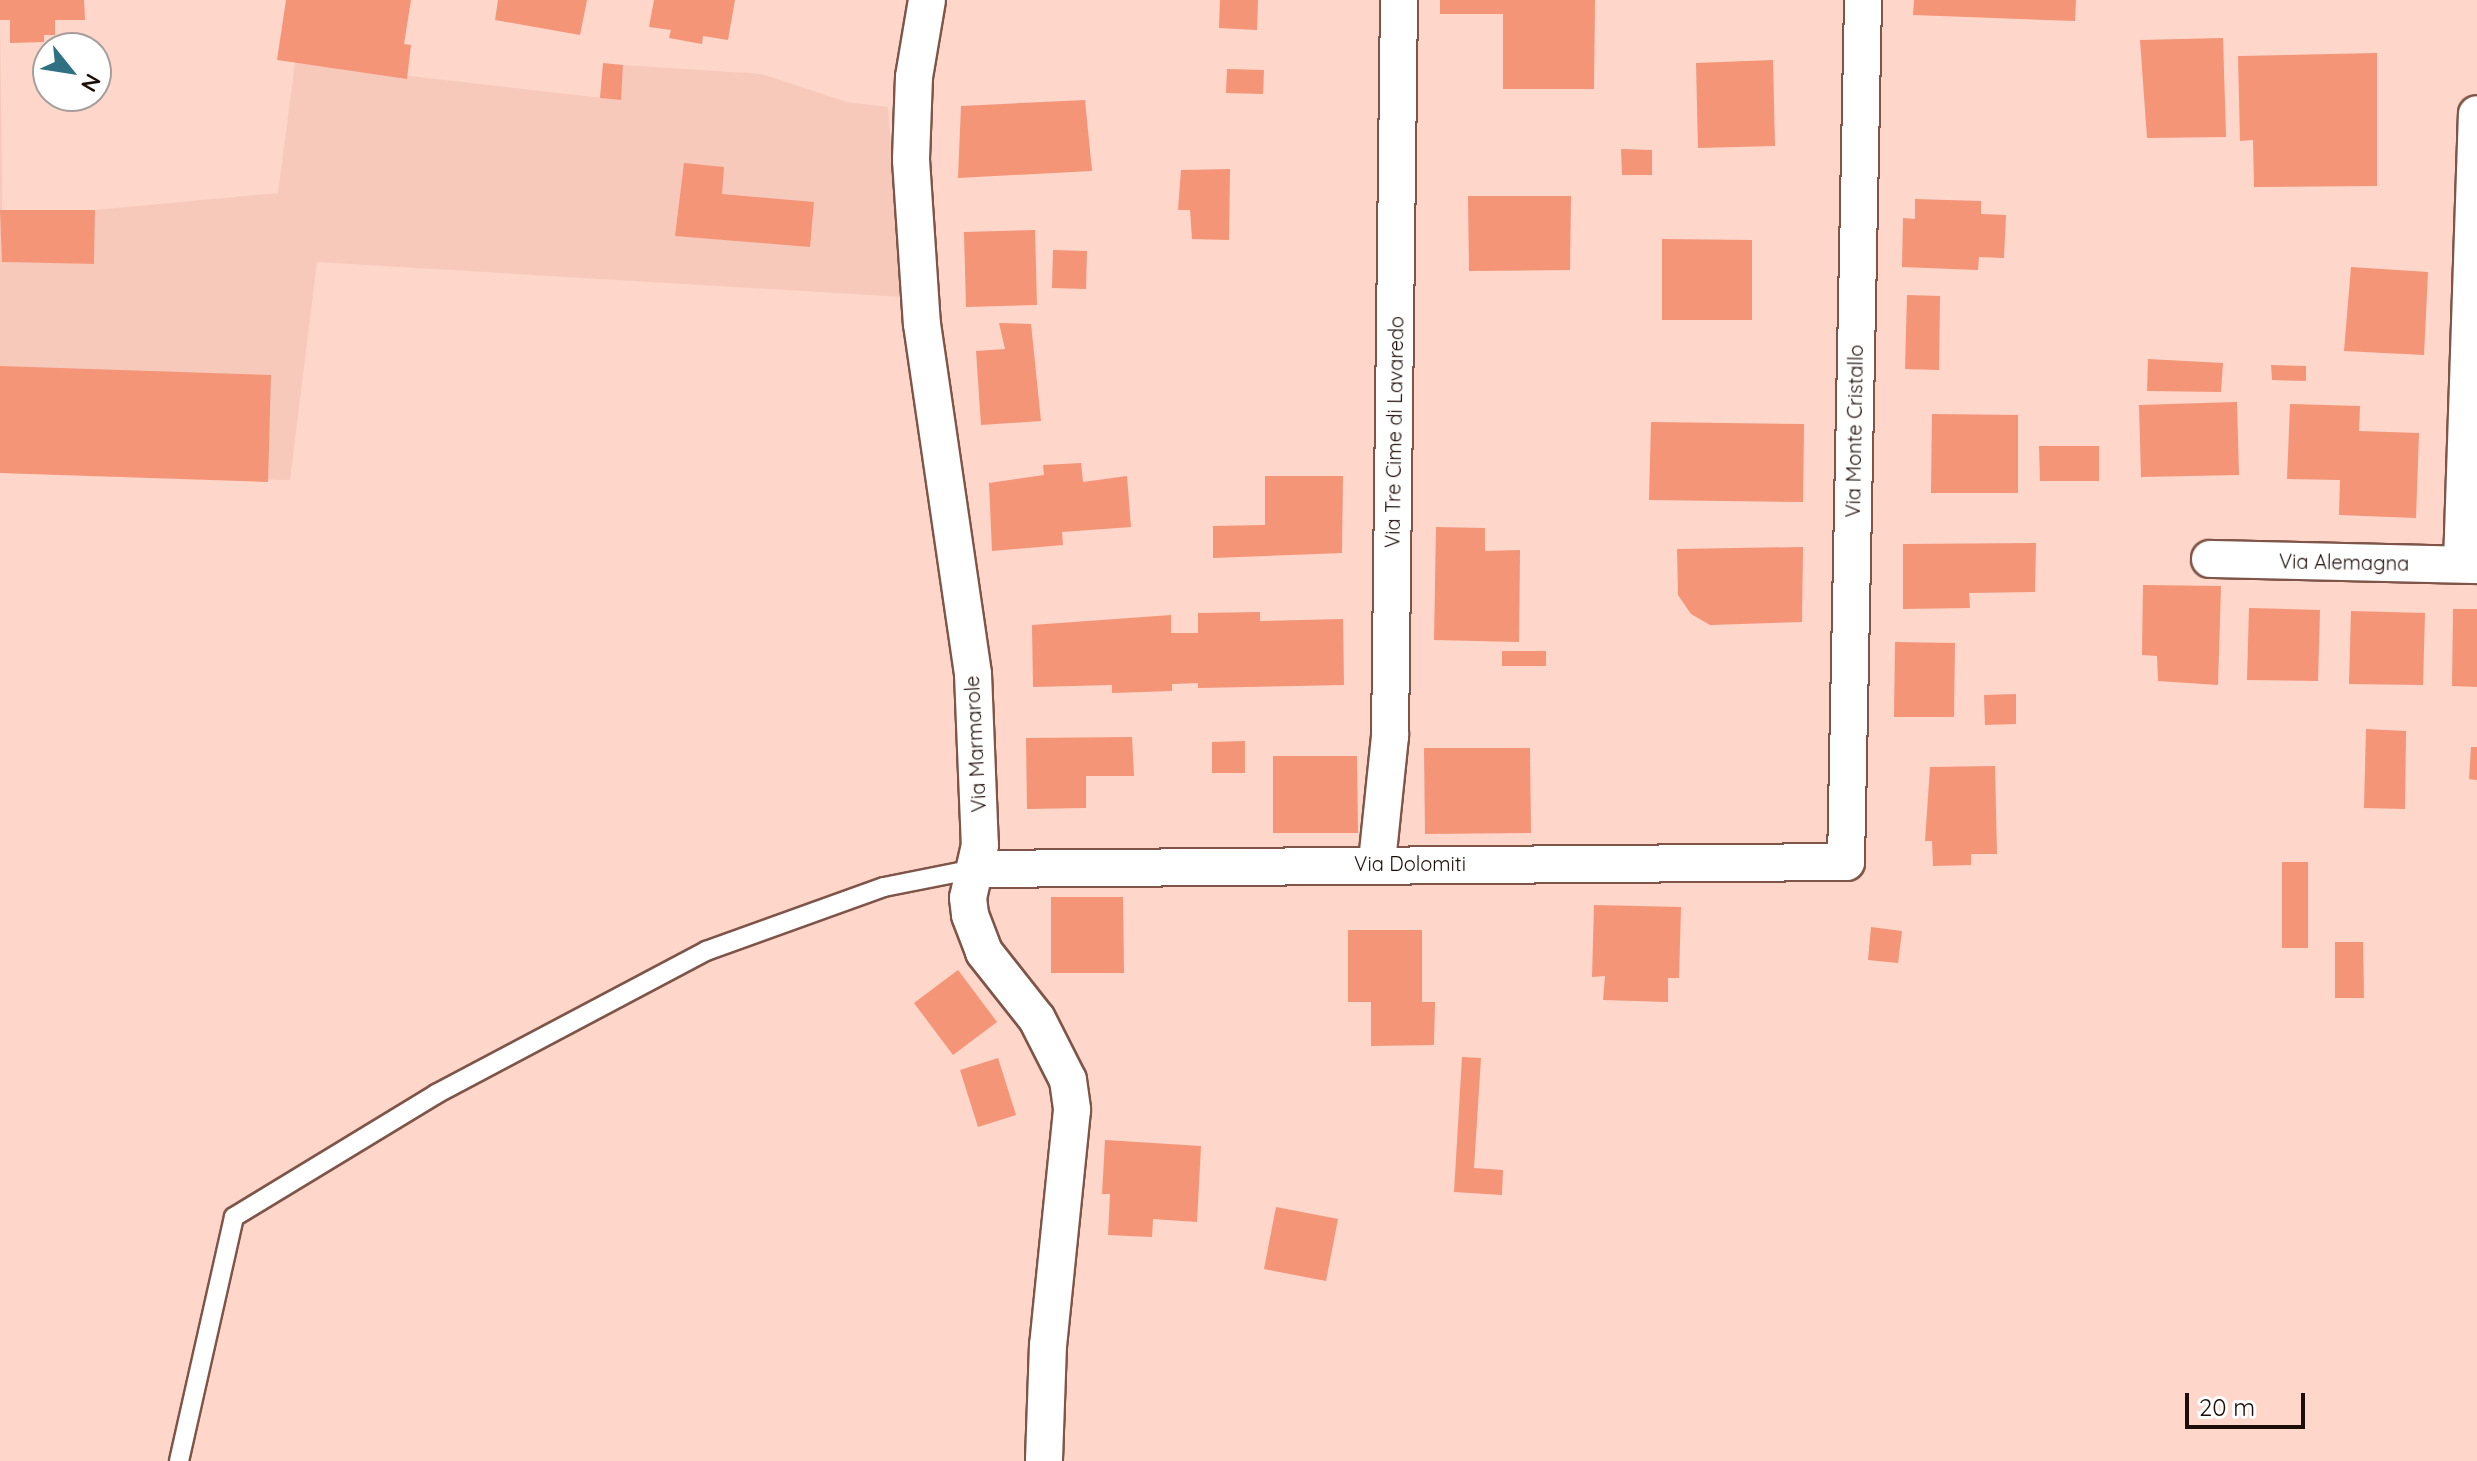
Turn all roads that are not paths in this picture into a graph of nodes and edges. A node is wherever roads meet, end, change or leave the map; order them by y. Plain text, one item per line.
1 (927, 0) edge
2 (1399, 0) edge
3 (1863, 0) edge
4 (2477, 114) edge
5 (2210, 559) dead end
6 (2469, 564) edge
7 (1377, 862) junction
8 (1846, 862) joint
9 (975, 869) junction
10 (179, 1461) edge
11 (1044, 1461) edge

1 - 9 street, Via Marmarole
2 - 7 street, Via Tre Cime di Lavaredo
3 - 8 street, Via Monte Cristallo
4 - 6 street
5 - 6 street, Via Alemagna
7 - 8 street, Via Dolomiti
7 - 9 street, Via Dolomiti
9 - 10 lane
9 - 11 street, Via Marmarole

